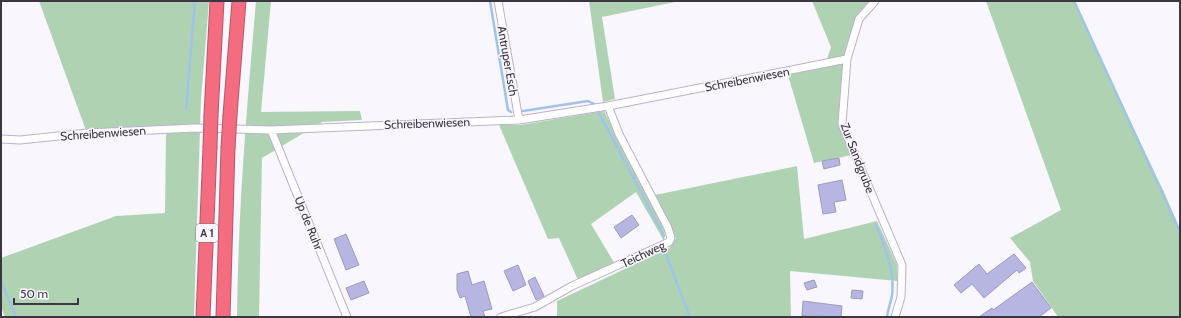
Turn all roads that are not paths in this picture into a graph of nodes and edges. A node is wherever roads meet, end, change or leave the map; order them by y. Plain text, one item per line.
1 (217, 1) edge
2 (238, 1) edge
3 (498, 1) edge
4 (875, 1) edge
5 (847, 59) junction
6 (608, 106) junction
7 (519, 120) junction
8 (271, 130) junction
9 (1, 139) edge
10 (204, 317) edge
11 (223, 317) edge
12 (347, 317) edge
13 (502, 317) edge
14 (895, 317) edge

1 - 10 highway, A 1, bridge
2 - 11 highway, A 1, bridge
3 - 7 street, Antruper Esch
4 - 5 street, Zur Sandgrube
5 - 6 street, Schreibenwiesen
5 - 14 street, Zur Sandgrube
6 - 7 street, Schreibenwiesen
6 - 13 street, Teichweg
7 - 8 street, Schreibenwiesen
8 - 9 street, Schreibenwiesen
8 - 12 street, Up de Ruhr

